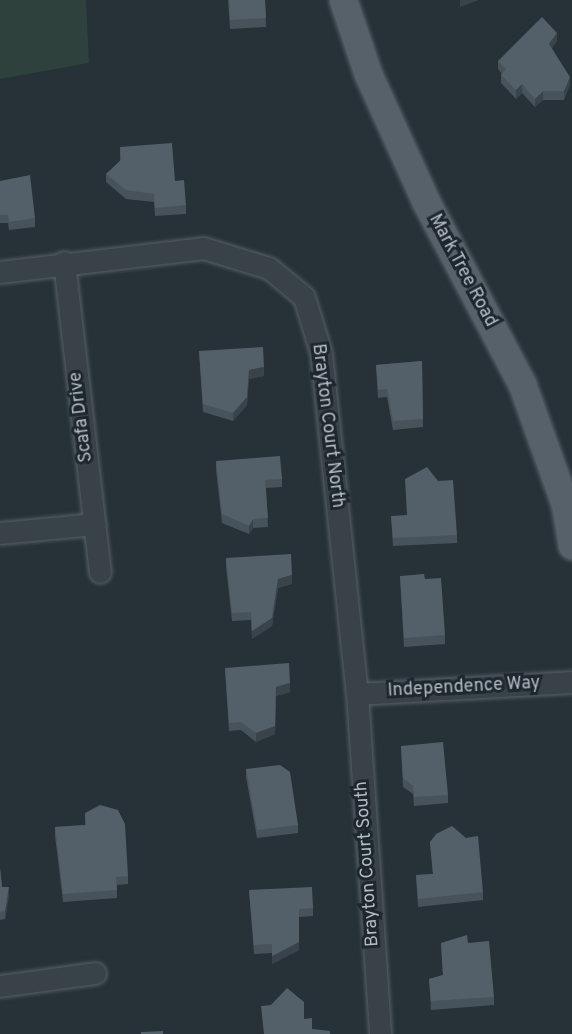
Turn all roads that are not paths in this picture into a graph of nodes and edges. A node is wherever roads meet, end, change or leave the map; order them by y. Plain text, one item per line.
1 (343, 0) edge
2 (64, 262) junction
3 (0, 272) edge
4 (95, 524) junction
5 (0, 533) edge
6 (572, 545) edge
7 (100, 572) dead end
8 (572, 682) edge
9 (357, 694) junction
10 (95, 973) dead end
11 (0, 986) edge
12 (380, 1034) edge

1 - 6 main road, Mark Tree Road
2 - 3 street, Brayton Court North
2 - 4 street, Scafa Drive
2 - 9 street, Brayton Court North
4 - 5 street
4 - 7 street, Scafa Drive
8 - 9 street, Independence Way
9 - 12 street, Brayton Court South
10 - 11 street

